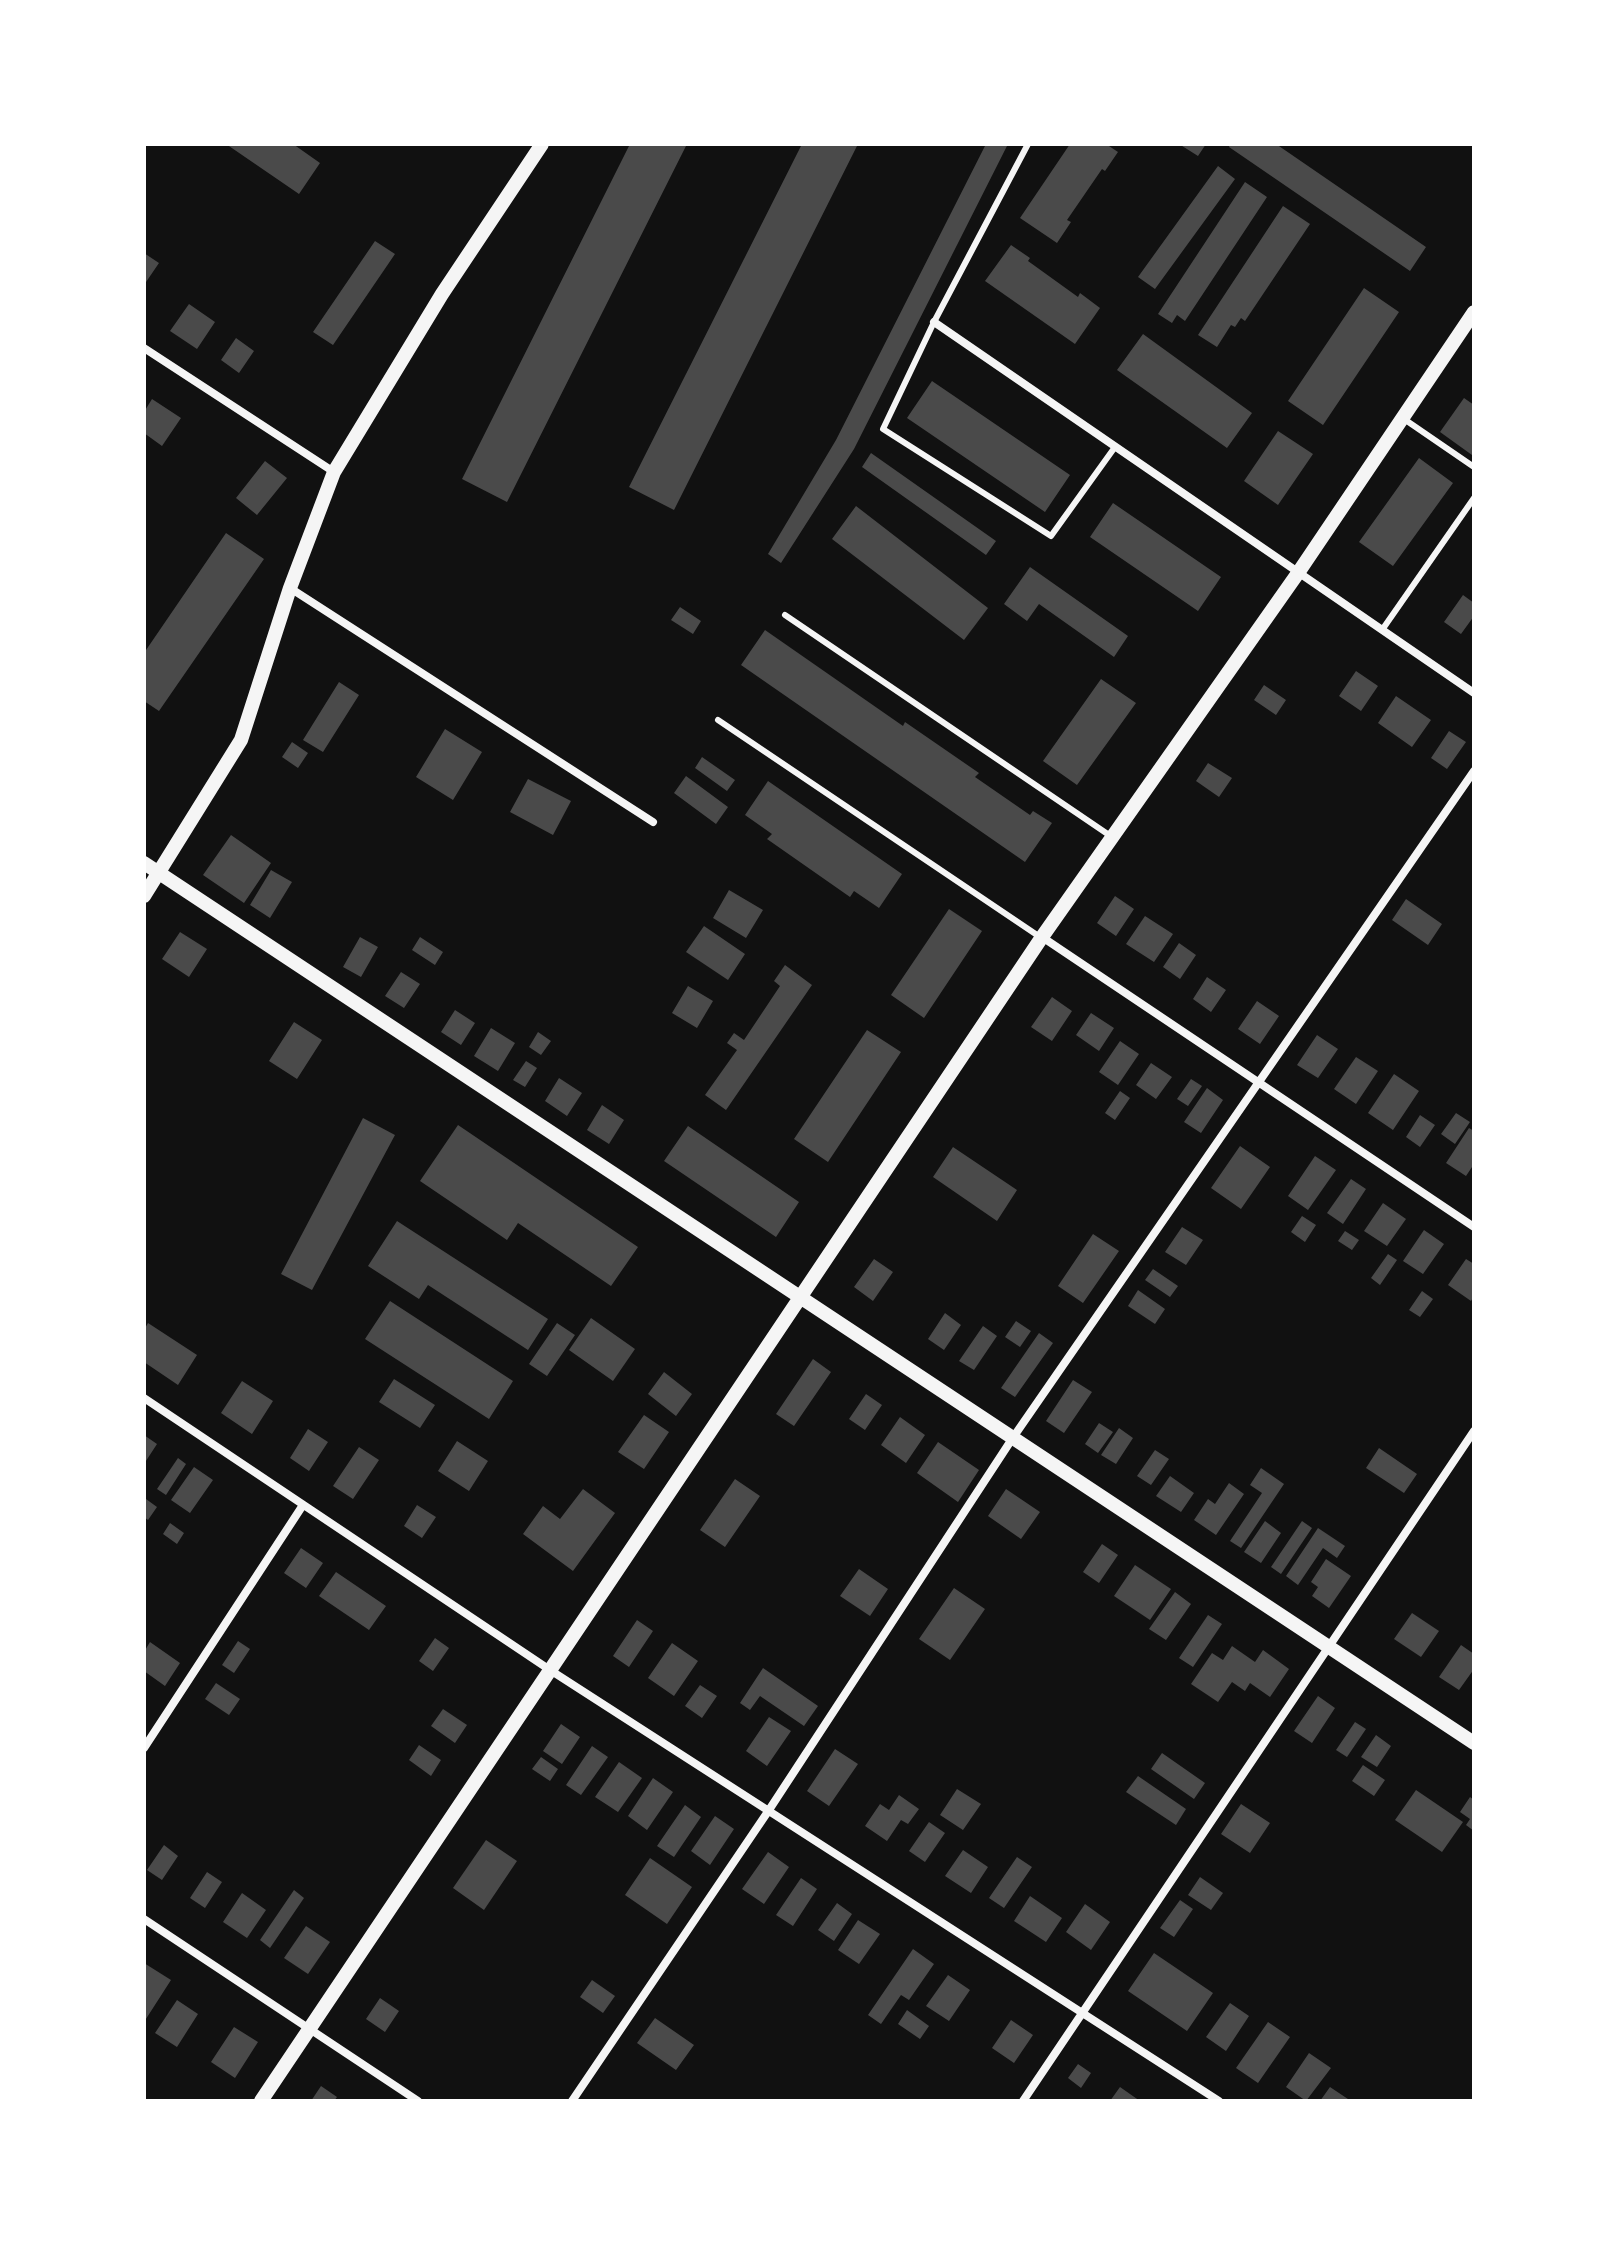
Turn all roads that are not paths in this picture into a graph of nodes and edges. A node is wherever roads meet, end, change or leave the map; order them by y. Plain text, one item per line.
1 (542, 144) edge
2 (1028, 144) edge
3 (1474, 312) edge
4 (934, 322) junction
5 (144, 348) edge
6 (1403, 418) junction
7 (1115, 447) junction
8 (1474, 467) edge
9 (334, 472) junction
10 (1474, 498) edge
11 (1298, 573) junction
12 (290, 588) junction
13 (785, 615) dead end
14 (1382, 630) junction
15 (1474, 693) edge
16 (718, 720) dead end
17 (1474, 771) edge
18 (653, 822) dead end
19 (1112, 837) junction
20 (144, 863) edge
21 (159, 873) junction
22 (144, 896) edge
23 (1042, 937) junction
24 (1259, 1083) junction
25 (1474, 1227) edge
26 (799, 1299) junction
27 (144, 1398) edge
28 (1474, 1431) edge
29 (1012, 1439) junction
30 (303, 1505) junction
31 (1330, 1647) junction
32 (550, 1670) junction
33 (1474, 1743) edge
34 (144, 1748) edge
35 (769, 1810) junction
36 (144, 1919) edge
37 (1084, 2012) junction
38 (310, 2030) junction
39 (261, 2101) edge
40 (418, 2101) edge
41 (572, 2101) edge
42 (1023, 2101) edge
43 (1219, 2101) edge

1 - 9 street
2 - 4 lane
3 - 6 street
4 - 7 street
4 - 7 lane
5 - 9 street
6 - 8 lane
6 - 11 street
7 - 11 street
9 - 12 street
10 - 14 lane
11 - 14 street
11 - 19 street
12 - 18 street
12 - 21 street
13 - 19 lane
14 - 15 street
16 - 23 lane
17 - 24 street
19 - 23 street
20 - 21 street
21 - 22 street
21 - 26 street
23 - 24 street
23 - 26 street
24 - 25 street
24 - 29 street
26 - 29 street
26 - 32 street
27 - 30 street
28 - 31 street
29 - 31 street
29 - 35 street
30 - 32 street
30 - 34 street
31 - 33 street
31 - 37 street
32 - 35 street
32 - 38 street
35 - 37 street
35 - 41 street
36 - 38 street
37 - 42 street
37 - 43 street
38 - 39 street
38 - 40 street

